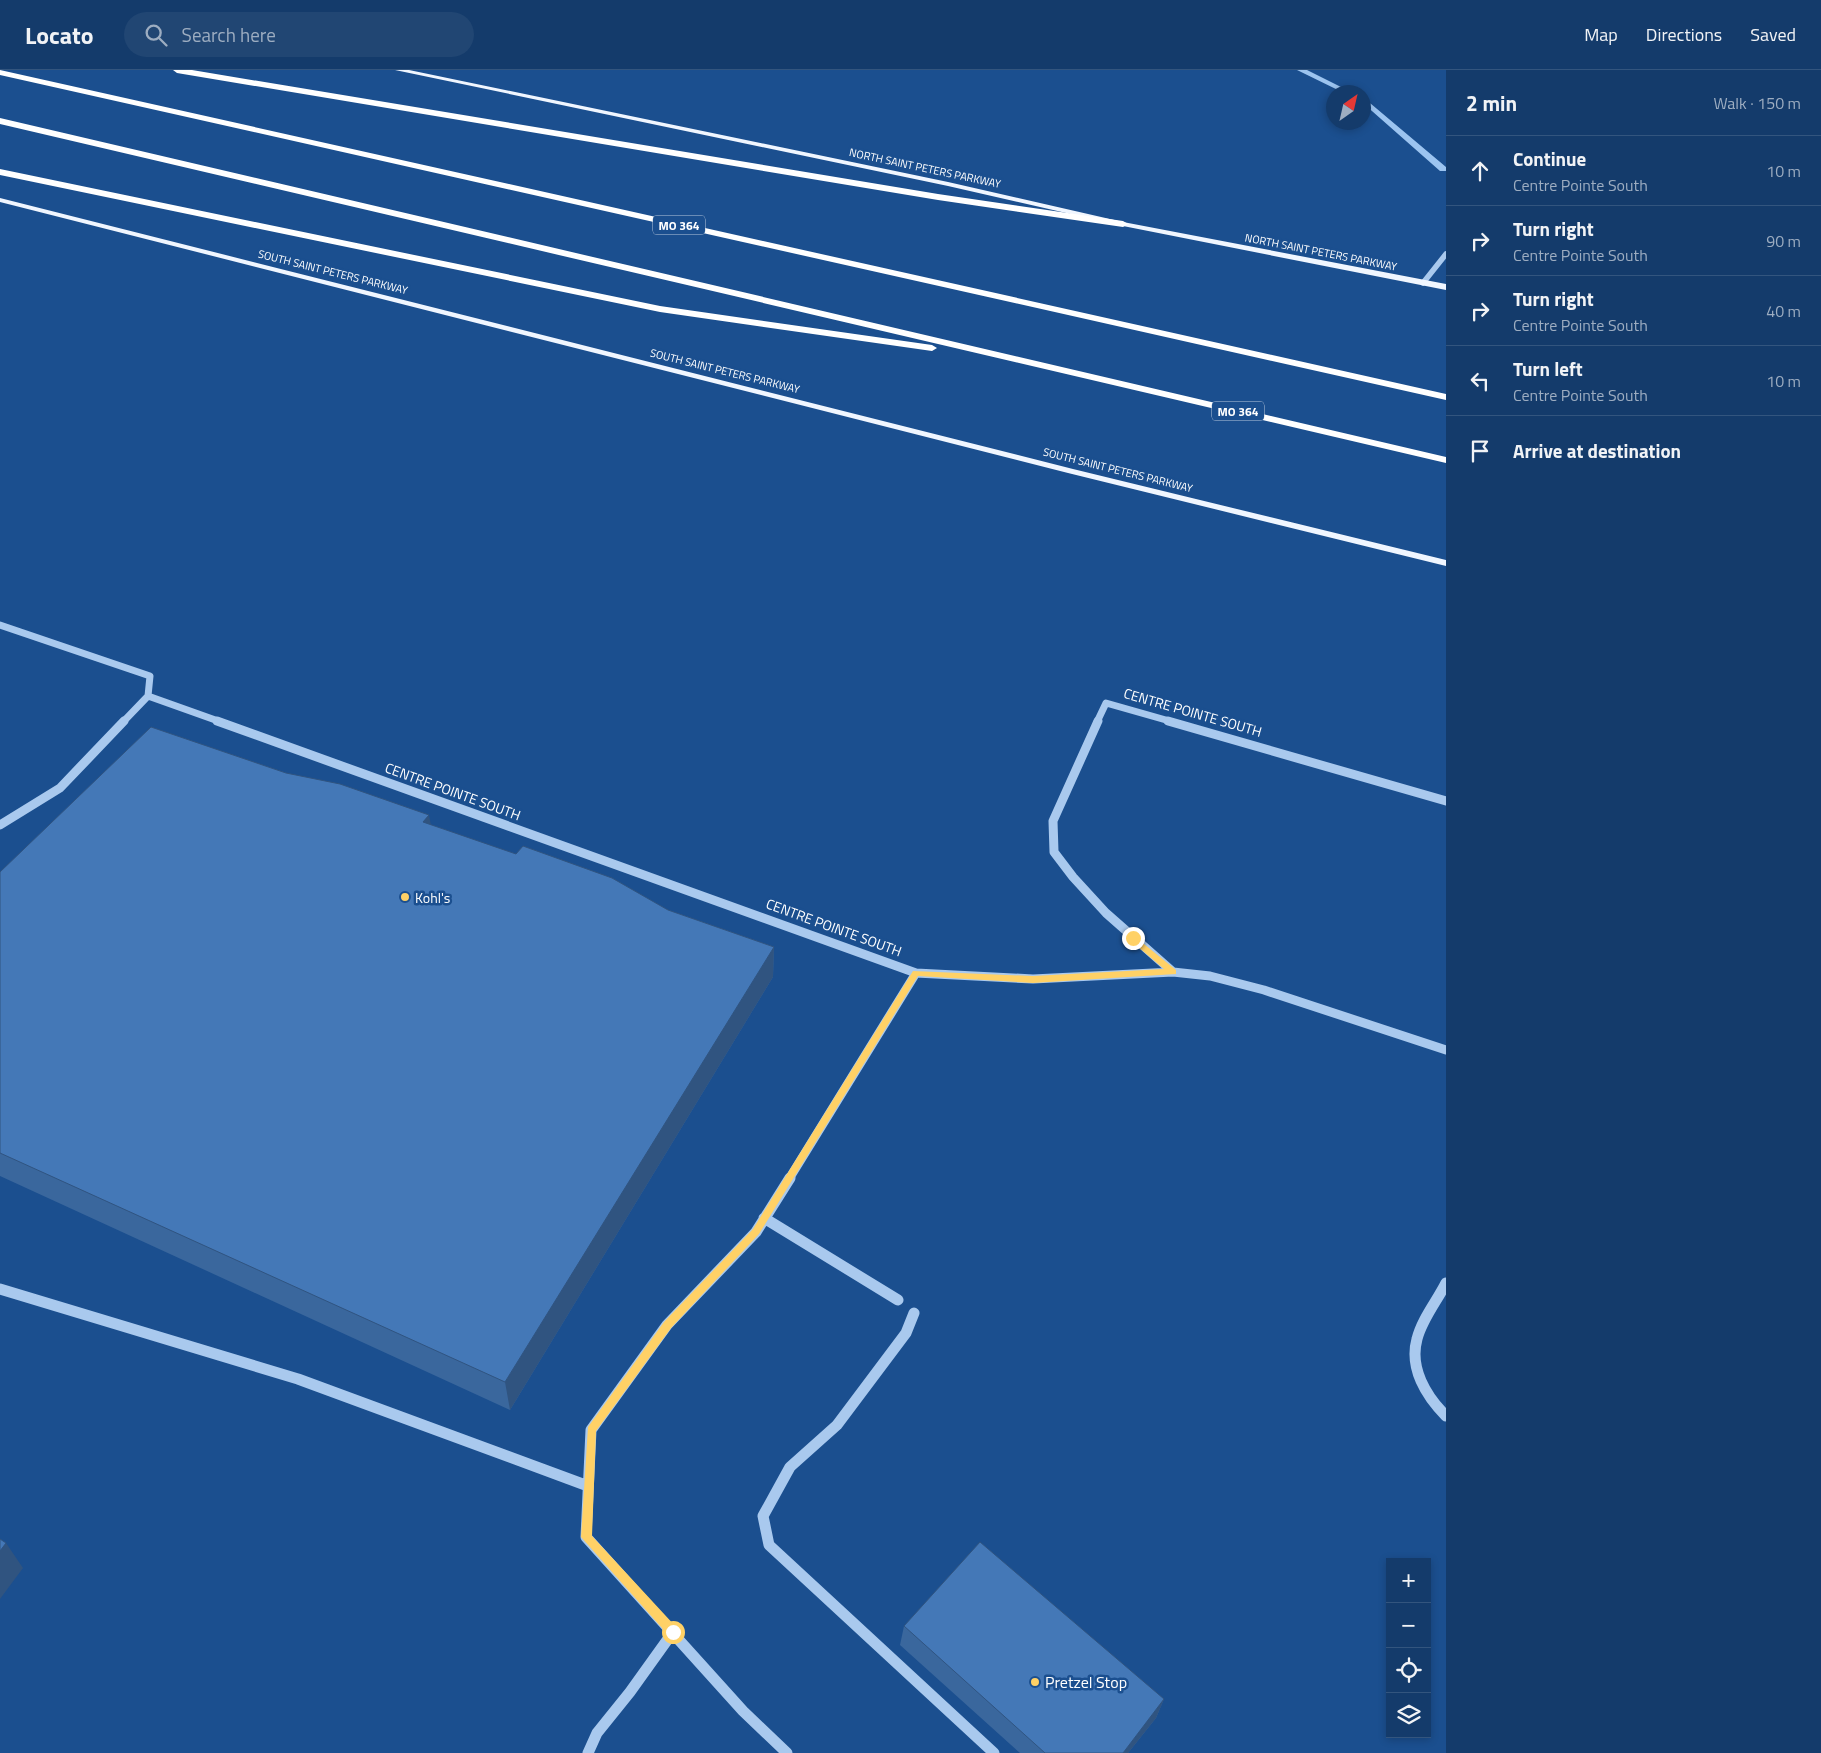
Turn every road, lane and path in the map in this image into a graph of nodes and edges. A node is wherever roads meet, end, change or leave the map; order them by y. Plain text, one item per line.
1 (178, 70) edge
2 (400, 70) edge
3 (0, 72) edge
4 (0, 121) edge
5 (0, 172) edge
6 (0, 200) edge
7 (1123, 224) junction
8 (1446, 254) edge
9 (1423, 283) junction
10 (1446, 287) edge
11 (1030, 362) junction
12 (1446, 396) edge
13 (1446, 460) edge
14 (1446, 562) edge
15 (0, 625) edge
16 (148, 696) junction
17 (1446, 800) edge
18 (0, 825) edge
19 (1173, 972) junction
20 (916, 973) junction
21 (1446, 1050) edge
22 (764, 1218) junction
23 (1446, 1283) edge
24 (0, 1289) edge
25 (898, 1300) dead end
26 (914, 1313) dead end
27 (1446, 1416) edge
28 (588, 1486) junction
29 (673, 1632) junction
30 (588, 1753) edge
31 (787, 1753) edge
32 (994, 1753) edge

1 - 7 highway
2 - 7 main road, NORTH SAINT PETERS PARKWAY
3 - 12 highway, MO 364
4 - 11 highway, MO 364
5 - 11 highway
6 - 14 main road, SOUTH SAINT PETERS PARKWAY
7 - 9 main road, NORTH SAINT PETERS PARKWAY
8 - 9 street
9 - 10 main road, NORTH SAINT PETERS PARKWAY
11 - 13 highway, MO 364
15 - 16 street
16 - 18 street
16 - 20 street, CENTRE POINTE SOUTH
17 - 19 street, CENTRE POINTE SOUTH
19 - 20 street, CENTRE POINTE SOUTH
19 - 21 street, CENTRE POINTE SOUTH
20 - 22 street
22 - 25 street
22 - 28 street
23 - 27 street
24 - 28 street
26 - 32 street
28 - 29 street
29 - 30 street
29 - 31 street

